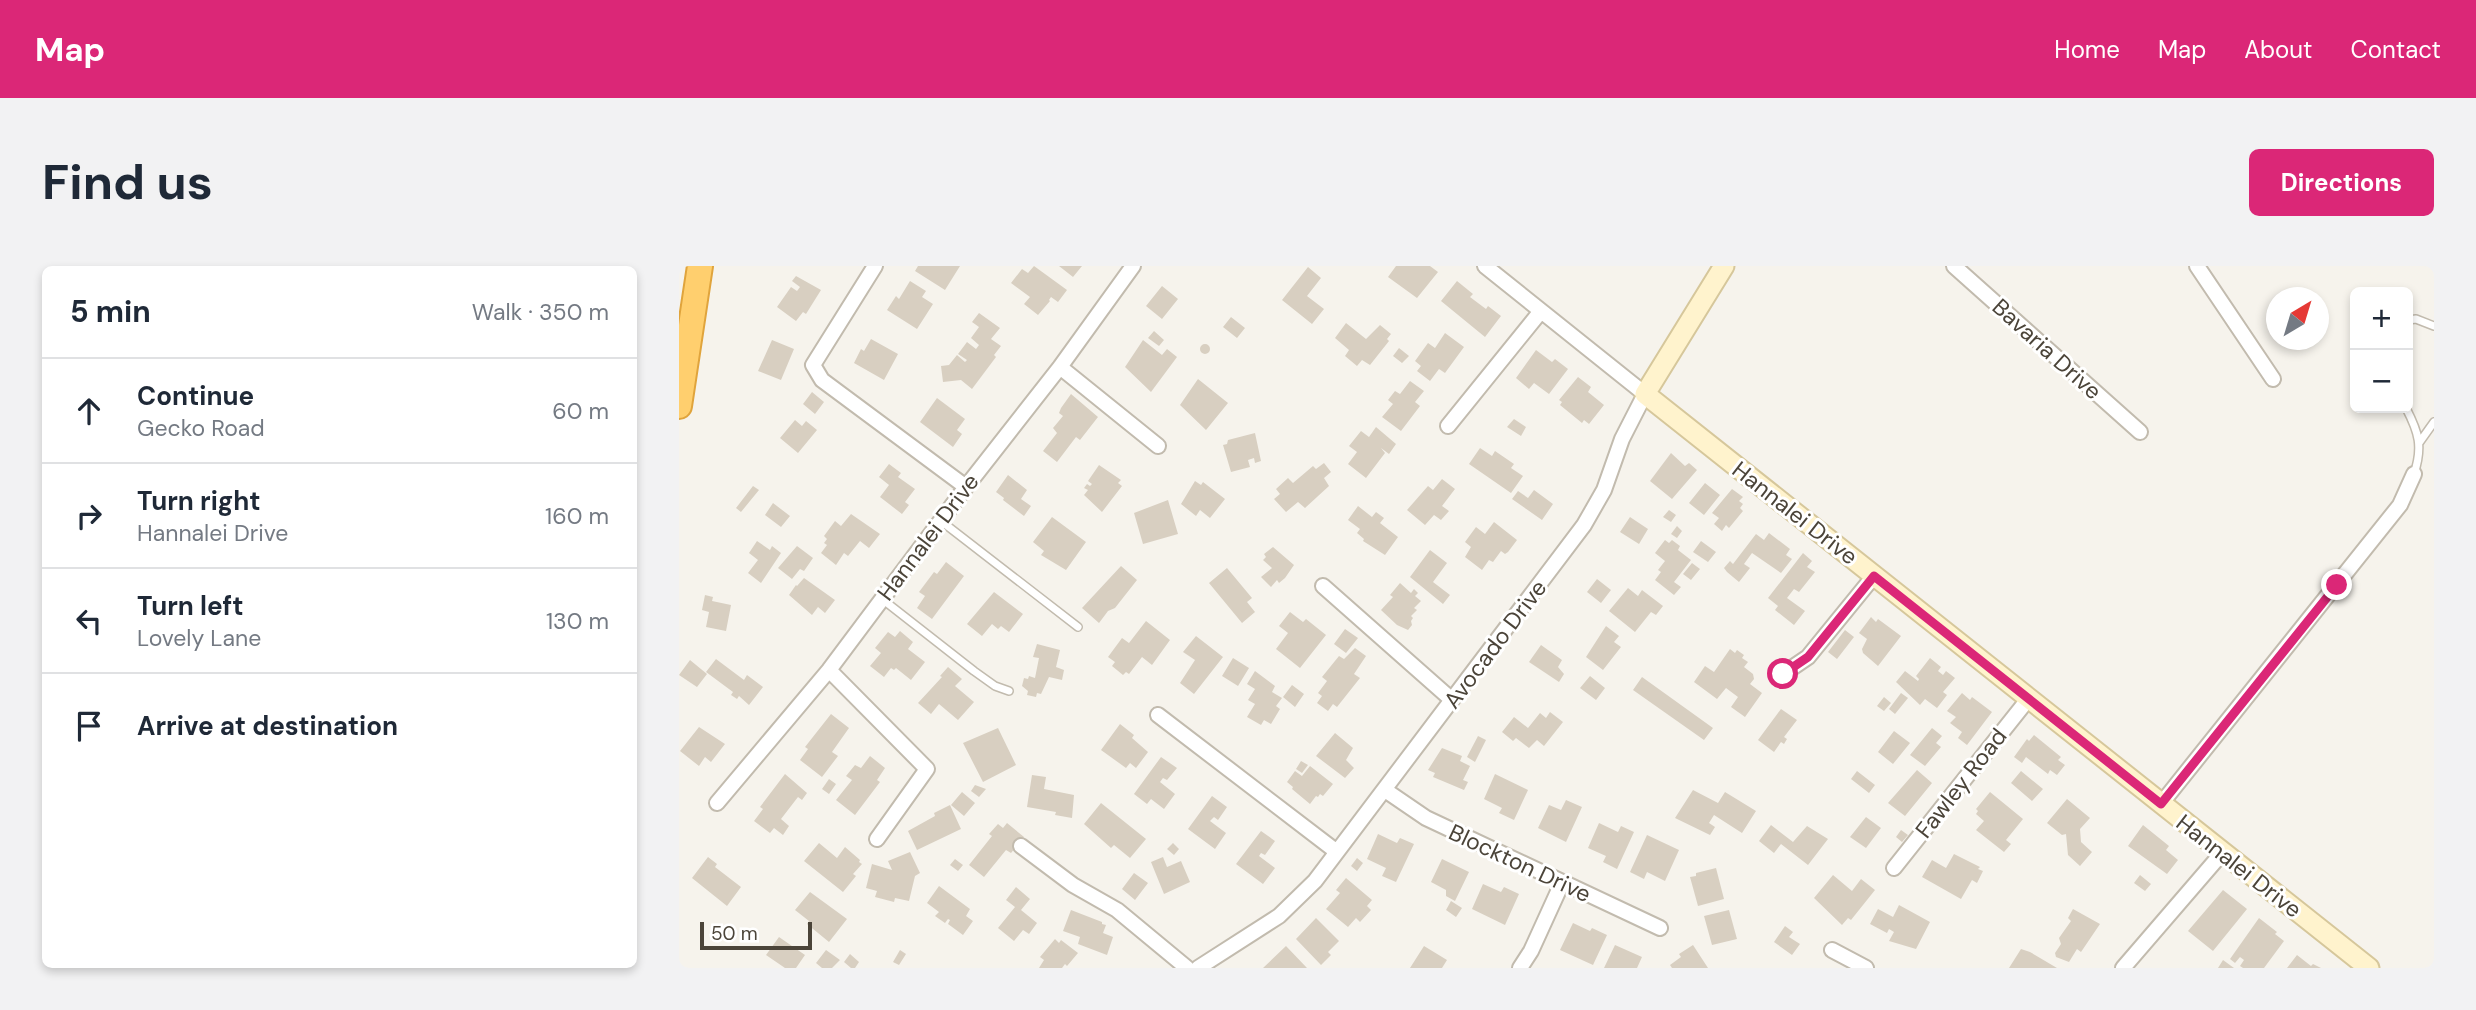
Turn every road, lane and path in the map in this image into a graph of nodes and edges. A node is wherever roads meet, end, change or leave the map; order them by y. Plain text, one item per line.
1 (700, 266) edge
2 (875, 266) edge
3 (1133, 266) edge
4 (1485, 266) edge
5 (1724, 266) edge
6 (1954, 266) edge
7 (2197, 266) edge
8 (1541, 311) junction
9 (2413, 319) edge
10 (2434, 326) edge
11 (1060, 367) junction
12 (2273, 379) dead end
13 (1645, 394) junction
14 (679, 406) edge
15 (2408, 413) edge
16 (2434, 422) edge
17 (1448, 426) dead end
18 (2140, 432) dead end
19 (2419, 443) junction
20 (1158, 446) dead end
21 (2414, 474) joint
22 (966, 487) junction
23 (941, 520) junction
24 (1874, 576) junction
25 (1323, 586) dead end
26 (882, 599) junction
27 (1078, 627) dead end
28 (829, 670) junction
29 (1783, 674) dead end
30 (1009, 691) dead end
31 (2029, 698) junction
32 (1452, 700) junction
33 (1158, 715) dead end
34 (1385, 790) junction
35 (717, 803) dead end
36 (2161, 804) junction
37 (877, 839) dead end
38 (1021, 846) dead end
39 (1337, 852) junction
40 (2223, 852) junction
41 (1894, 868) dead end
42 (1562, 883) junction
43 (1660, 928) dead end
44 (1832, 950) dead end
45 (1187, 968) edge
46 (1198, 968) edge
47 (1520, 968) edge
48 (1866, 968) edge
49 (2123, 968) edge
50 (2369, 968) edge

1 - 14 highway
2 - 22 street
3 - 11 street, Hannalei Drive
4 - 8 street, Hannalei Drive
5 - 13 street, Avocado Drive
6 - 18 street, Bavaria Drive
7 - 12 street
8 - 13 street, Hannalei Drive
8 - 17 street
9 - 10 lane
11 - 20 street
11 - 22 street, Hannalei Drive
13 - 24 street, Hannalei Drive
13 - 32 street, Avocado Drive
15 - 19 lane
16 - 19 lane
19 - 21 lane
21 - 36 street
22 - 23 street, Hannalei Drive
23 - 26 street, Hannalei Drive
23 - 27 lane
24 - 29 street
24 - 31 street, Hannalei Drive
25 - 32 street
26 - 28 street, Hannalei Drive
26 - 30 lane
28 - 35 street, Hannalei Drive
28 - 37 street
31 - 36 street, Hannalei Drive
31 - 41 street, Fawley Road
32 - 34 street, Avocado Drive
33 - 39 street
34 - 39 street, Avocado Drive
34 - 42 street, Blockton Drive
36 - 40 street, Hannalei Drive
38 - 45 street
39 - 46 street, Avocado Drive
40 - 49 street
40 - 50 street, Hannalei Drive
42 - 43 street, Blockton Drive
42 - 47 street
44 - 48 street

